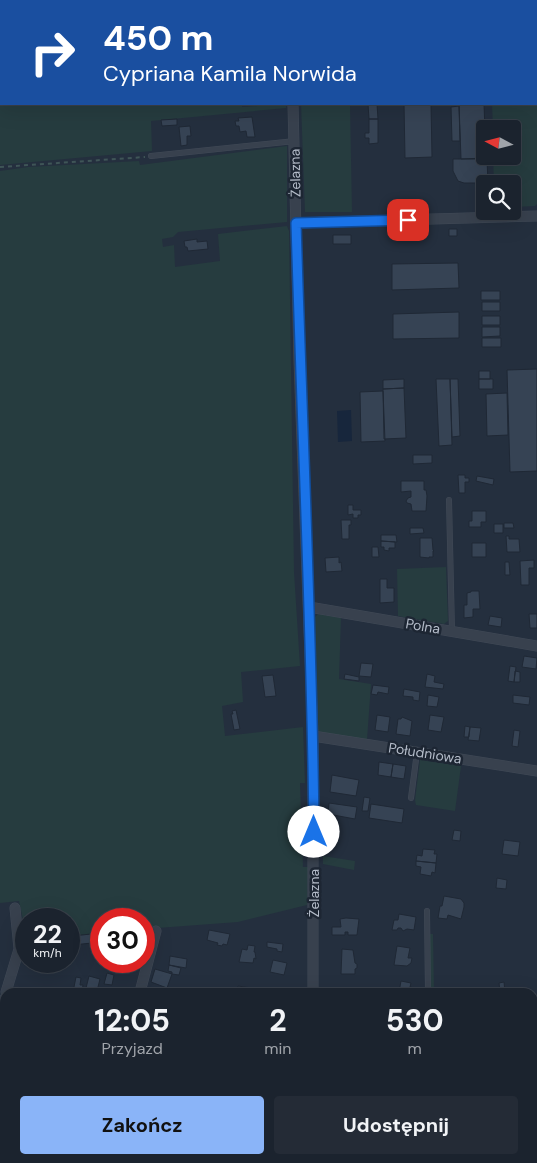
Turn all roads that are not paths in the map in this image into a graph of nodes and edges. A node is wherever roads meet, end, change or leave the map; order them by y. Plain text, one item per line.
1 (294, 105) edge
2 (295, 141) junction
3 (151, 156) road end
4 (537, 216) edge
5 (296, 223) junction
6 (449, 500) dead end
7 (309, 607) junction
8 (452, 632) junction
9 (537, 646) edge
10 (313, 736) junction
11 (417, 752) junction
12 (537, 771) edge
13 (411, 798) dead end
14 (427, 911) dead end
15 (156, 931) dead end
16 (15, 962) edge
17 (7, 988) edge
18 (141, 988) edge
19 (313, 988) edge
20 (428, 988) edge

1 - 2 street, Żelazna
2 - 3 lane
2 - 5 street, Żelazna
4 - 5 street
5 - 7 street, Żelazna
6 - 8 lane
7 - 8 street, Polna
7 - 10 street, Żelazna
8 - 9 street, Polna
10 - 11 street, Południowa
10 - 19 street, Żelazna
11 - 12 street, Południowa
11 - 13 lane
14 - 20 lane
15 - 18 street
16 - 17 street

